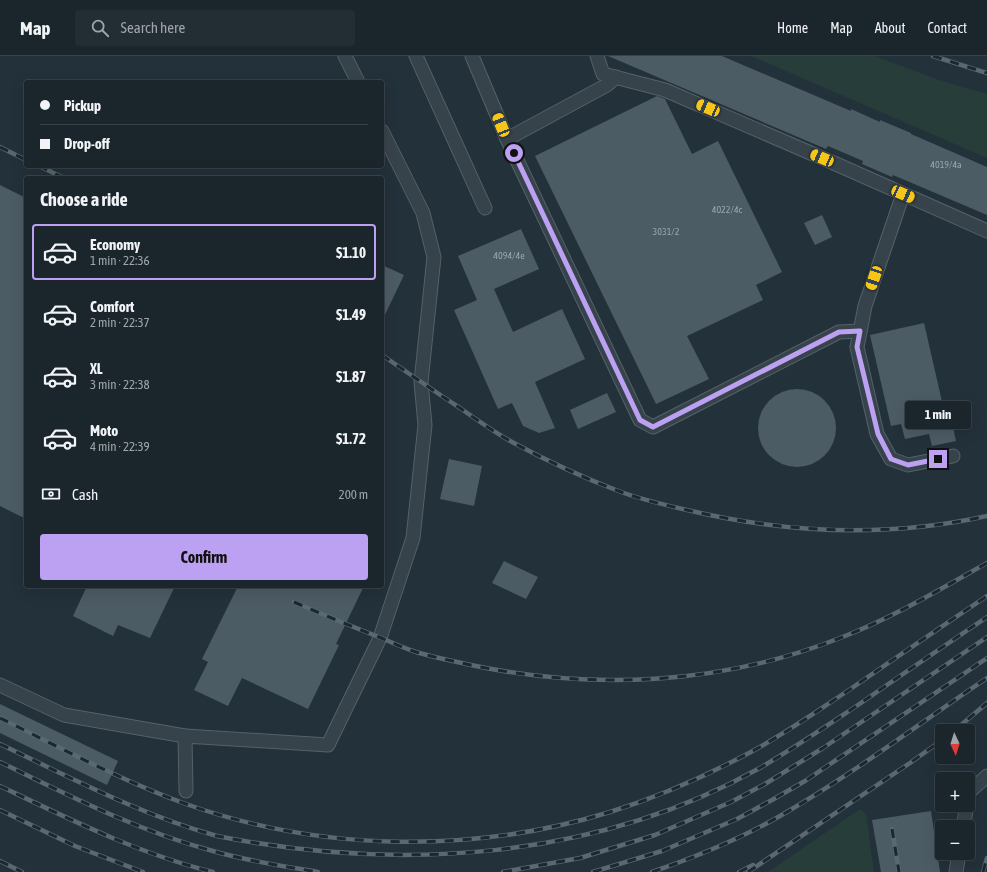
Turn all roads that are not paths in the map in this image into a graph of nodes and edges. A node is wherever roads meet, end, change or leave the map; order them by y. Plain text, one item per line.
1 (345, 56) edge
2 (416, 56) edge
3 (472, 56) edge
4 (597, 56) edge
5 (616, 77) junction
6 (357, 80) edge
7 (384, 135) edge
8 (507, 139) junction
9 (903, 194) junction
10 (485, 208) dead end
11 (987, 231) edge
12 (860, 331) junction
13 (953, 456) dead end
14 (0, 685) edge
15 (185, 736) junction
16 (987, 776) edge
17 (975, 786) edge
18 (186, 791) dead end
19 (958, 860) edge
20 (956, 872) edge

1 - 6 lane
2 - 10 lane
3 - 8 lane
4 - 5 lane
5 - 8 lane
5 - 9 lane
7 - 15 lane
8 - 12 lane
9 - 11 lane
9 - 12 lane
12 - 13 lane
14 - 15 lane
15 - 18 lane
16 - 17 lane
19 - 20 lane

